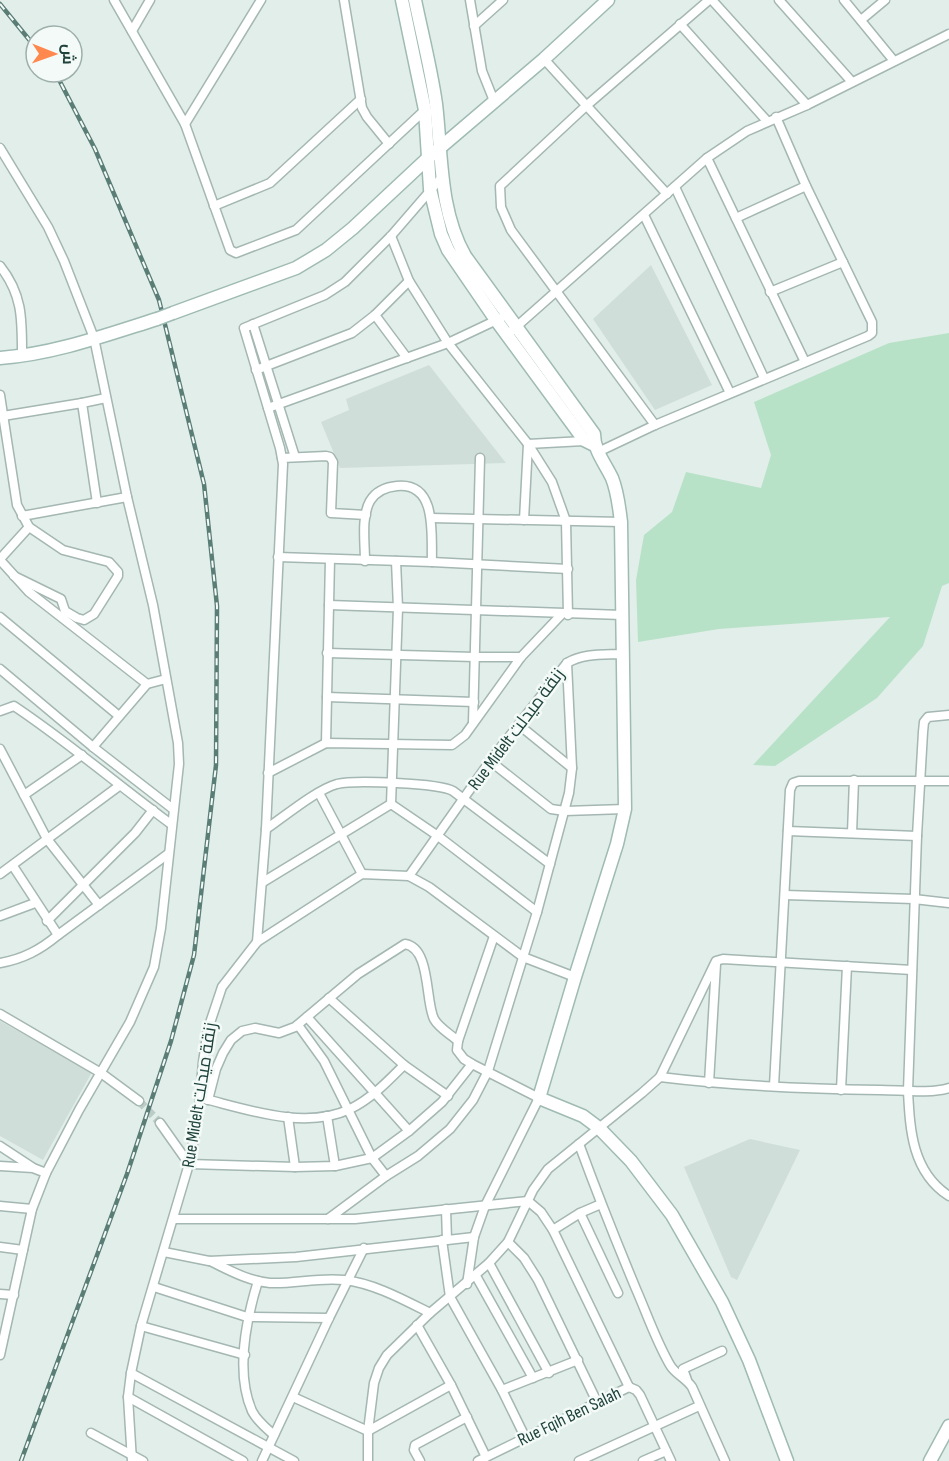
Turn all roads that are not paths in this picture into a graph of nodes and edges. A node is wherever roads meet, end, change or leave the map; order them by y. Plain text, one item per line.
1 (114, 0) edge
2 (150, 0) edge
3 (261, 0) edge
4 (344, 0) edge
5 (402, 0) edge
6 (415, 0) edge
7 (470, 0) edge
8 (504, 0) edge
9 (608, 0) edge
10 (710, 0) edge
11 (779, 0) edge
12 (844, 0) edge
13 (885, 0) edge
14 (861, 20) junction
15 (680, 24) junction
16 (474, 26) junction
17 (132, 32) junction
18 (949, 34) edge
19 (544, 59) junction
20 (894, 61) junction
21 (852, 82) junction
22 (361, 99) junction
23 (435, 101) junction
24 (494, 101) junction
25 (807, 105) junction
26 (586, 106) junction
27 (425, 110) junction
28 (776, 117) junction
29 (767, 121) junction
30 (185, 124) junction
31 (389, 144) junction
32 (0, 148) edge
33 (440, 148) junction
34 (428, 158) junction
35 (707, 158) junction
36 (442, 177) junction
37 (806, 186) junction
38 (675, 187) junction
39 (430, 189) junction
40 (667, 194) junction
41 (214, 206) junction
42 (644, 215) junction
43 (736, 218) junction
44 (391, 236) junction
45 (843, 262) junction
46 (0, 266) edge
47 (409, 281) junction
48 (557, 292) junction
49 (770, 292) junction
50 (375, 315) junction
51 (501, 318) junction
52 (253, 324) junction
53 (511, 331) junction
54 (94, 338) junction
55 (448, 343) junction
56 (22, 356) junction
57 (0, 357) edge
58 (407, 358) junction
59 (805, 362) junction
60 (267, 365) junction
61 (256, 370) junction
62 (764, 378) junction
63 (730, 393) junction
64 (0, 395) edge
65 (106, 398) junction
66 (82, 403) junction
67 (279, 403) junction
68 (268, 408) junction
69 (3, 416) junction
70 (655, 424) junction
71 (592, 442) junction
72 (528, 444) junction
73 (295, 457) junction
74 (282, 458) junction
75 (480, 458) dead end
76 (127, 497) junction
77 (97, 503) junction
78 (366, 515) junction
79 (22, 516) junction
80 (431, 518) junction
81 (478, 519) junction
82 (524, 520) junction
83 (566, 521) junction
84 (621, 522) junction
85 (29, 527) junction
86 (278, 557) junction
87 (330, 559) junction
88 (0, 560) edge
89 (365, 561) junction
90 (396, 561) junction
91 (432, 562) junction
92 (477, 565) junction
93 (568, 569) junction
94 (14, 576) junction
95 (328, 605) junction
96 (398, 608) junction
97 (475, 611) junction
98 (564, 615) junction
99 (622, 615) junction
100 (0, 617) edge
101 (327, 653) junction
102 (396, 654) junction
103 (623, 654) junction
104 (475, 657) junction
105 (521, 657) junction
106 (567, 663) junction
107 (0, 669) edge
108 (166, 679) junction
109 (147, 684) junction
110 (327, 697) junction
111 (395, 699) junction
112 (474, 702) junction
113 (0, 711) edge
114 (949, 715) edge
115 (119, 716) junction
116 (473, 723) junction
117 (519, 724) junction
118 (326, 743) junction
119 (392, 745) junction
120 (93, 747) junction
121 (0, 749) edge
122 (82, 755) junction
123 (490, 761) junction
124 (10, 768) junction
125 (572, 768) junction
126 (268, 773) junction
127 (0, 774) edge
128 (854, 780) junction
129 (920, 780) junction
130 (949, 782) edge
131 (392, 784) junction
132 (119, 786) junction
133 (319, 793) junction
134 (24, 795) junction
135 (463, 800) junction
136 (391, 804) junction
137 (173, 809) junction
138 (625, 809) junction
139 (153, 810) junction
140 (565, 811) junction
141 (171, 824) junction
142 (266, 829) junction
143 (788, 831) junction
144 (852, 833) junction
145 (342, 834) junction
146 (438, 836) junction
147 (917, 836) junction
148 (47, 839) junction
149 (168, 854) junction
150 (550, 864) junction
151 (13, 866) junction
152 (0, 874) edge
153 (363, 874) junction
154 (409, 876) junction
155 (263, 882) junction
156 (81, 886) junction
157 (785, 895) junction
158 (914, 899) junction
159 (35, 903) junction
160 (949, 903) edge
161 (99, 905) junction
162 (537, 912) junction
163 (0, 916) edge
164 (47, 921) junction
165 (58, 935) junction
166 (494, 936) junction
167 (257, 942) junction
168 (523, 957) junction
169 (716, 961) junction
170 (781, 962) junction
171 (0, 963) edge
172 (847, 966) junction
173 (912, 970) junction
174 (575, 977) junction
175 (329, 998) junction
176 (0, 1014) edge
177 (308, 1017) junction
178 (298, 1025) junction
179 (458, 1041) junction
180 (472, 1064) junction
181 (404, 1065) junction
182 (488, 1071) junction
183 (101, 1073) junction
184 (660, 1077) junction
185 (709, 1083) junction
186 (774, 1086) junction
187 (949, 1088) edge
188 (841, 1090) junction
189 (908, 1090) junction
190 (375, 1093) junction
191 (448, 1096) junction
192 (539, 1098) junction
193 (204, 1099) junction
194 (138, 1101) tunnel mouth
195 (349, 1109) junction
196 (327, 1116) junction
197 (288, 1117) junction
198 (160, 1123) tunnel mouth
199 (598, 1128) junction
200 (409, 1131) junction
201 (579, 1144) junction
202 (0, 1146) edge
203 (372, 1158) junction
204 (189, 1164) junction
205 (0, 1166) edge
206 (335, 1166) junction
207 (295, 1167) junction
208 (33, 1168) junction
209 (46, 1173) junction
210 (386, 1176) junction
211 (949, 1196) edge
212 (528, 1201) junction
213 (601, 1204) junction
214 (0, 1206) edge
215 (485, 1206) junction
216 (32, 1209) junction
217 (446, 1209) junction
218 (580, 1213) junction
219 (174, 1219) junction
220 (328, 1219) junction
221 (553, 1230) junction
222 (474, 1237) junction
223 (445, 1240) junction
224 (508, 1242) junction
225 (0, 1247) edge
226 (364, 1248) junction
227 (23, 1250) junction
228 (164, 1252) junction
229 (209, 1261) junction
230 (489, 1263) junction
231 (476, 1276) junction
232 (347, 1280) junction
233 (258, 1281) junction
234 (467, 1284) junction
235 (153, 1287) junction
236 (618, 1293) dead end
237 (0, 1294) edge
238 (14, 1295) junction
239 (450, 1297) junction
240 (430, 1312) junction
241 (247, 1317) junction
242 (329, 1318) junction
243 (417, 1325) junction
244 (141, 1326) junction
245 (0, 1352) edge
246 (722, 1352) dead end
247 (245, 1355) junction
248 (578, 1360) junction
249 (549, 1372) junction
250 (131, 1373) junction
251 (533, 1378) junction
252 (687, 1380) junction
253 (451, 1385) junction
254 (628, 1387) junction
255 (502, 1390) junction
256 (128, 1397) junction
257 (293, 1397) junction
258 (597, 1402) junction
259 (699, 1406) junction
260 (467, 1417) junction
261 (655, 1426) junction
262 (949, 1426) edge
263 (368, 1431) junction
264 (91, 1433) dead end
265 (274, 1436) junction
266 (525, 1437) junction
267 (269, 1446) junction
268 (666, 1451) junction
269 (486, 1457) junction
270 (131, 1458) edge
271 (143, 1461) edge
272 (243, 1461) edge
273 (262, 1461) edge
274 (294, 1461) edge
275 (368, 1461) edge
276 (420, 1461) edge
277 (477, 1461) edge
278 (579, 1461) edge
279 (644, 1461) edge
280 (671, 1461) edge
281 (725, 1461) edge
282 (787, 1461) edge
283 (930, 1461) edge

1 - 17 street
2 - 17 street
3 - 30 street
4 - 22 street
5 - 27 street
6 - 23 street
7 - 16 street
8 - 16 street
9 - 19 street
10 - 15 street
10 - 25 street
11 - 21 street
12 - 14 street
13 - 14 street
14 - 20 street
15 - 26 street
15 - 29 street
16 - 24 street
17 - 30 street
18 - 20 street
19 - 24 street
19 - 26 street
20 - 21 street
21 - 25 street
22 - 31 street
22 - 41 street
23 - 27 street
23 - 33 street
24 - 33 street
25 - 28 street
26 - 40 street
26 - 48 street
27 - 31 street
27 - 34 street
28 - 29 street
28 - 37 street
29 - 35 street
30 - 41 street
31 - 41 street
32 - 54 street
33 - 34 street
33 - 36 street
34 - 39 street
34 - 54 street, bridge
35 - 38 street
35 - 43 street
36 - 39 street
36 - 51 street
37 - 43 street
37 - 45 street
38 - 40 street
38 - 62 street
39 - 44 street
39 - 51 street
40 - 42 street
42 - 48 street
42 - 63 street
43 - 49 street
44 - 47 street
44 - 52 street
45 - 49 street
45 - 59 street
46 - 56 street
47 - 50 street
47 - 55 street
48 - 53 street
48 - 70 street
49 - 59 street
50 - 58 street
50 - 60 street
51 - 53 street
51 - 55 street
52 - 60 street
52 - 61 street
53 - 71 street
54 - 56 street
54 - 65 street
55 - 58 street
55 - 72 street
56 - 57 street
58 - 67 street
59 - 62 street
60 - 61 street
60 - 67 street
61 - 68 street
62 - 63 street
63 - 70 street
64 - 69 street
65 - 66 street
65 - 76 street
66 - 69 street
66 - 77 street
67 - 68 street
67 - 73 street
68 - 74 street
69 - 79 street
70 - 71 street
71 - 72 street
71 - 84 street
72 - 82 street
72 - 83 street
73 - 74 street
73 - 78 street
74 - 86 street
75 - 81 street
76 - 77 street
76 - 108 street
77 - 79 street
78 - 80 street
78 - 89 street
79 - 85 street
80 - 81 street
80 - 91 street
81 - 82 street
81 - 92 street
82 - 83 street
83 - 84 street
83 - 93 street
84 - 99 street
85 - 88 street
85 - 94 street
86 - 87 street
86 - 126 street
87 - 89 street
87 - 95 street
88 - 94 street
89 - 90 street
90 - 91 street
90 - 96 street
91 - 92 street
92 - 93 street
92 - 97 street
93 - 98 street
94 - 109 street
95 - 96 street
95 - 101 street
96 - 97 street
96 - 102 street
97 - 98 street
97 - 104 street
98 - 99 street
98 - 105 street
99 - 103 street
100 - 115 street
101 - 102 street
101 - 110 street
102 - 104 street
102 - 111 street
103 - 106 street, Rue Midelt زنقة ميدلت
103 - 138 street
104 - 105 street
104 - 112 street
105 - 116 street
106 - 117 street, Rue Midelt زنقة ميدلت
106 - 125 street
107 - 120 street
108 - 109 street
108 - 137 street
109 - 115 street
110 - 111 street
110 - 118 street
111 - 112 street
111 - 119 street
112 - 116 street
113 - 122 street
114 - 129 street
115 - 120 street
116 - 119 street
117 - 123 street, Rue Midelt زنقة ميدلت
117 - 125 street
118 - 119 street
118 - 126 street
119 - 131 street
120 - 137 street
121 - 124 street
122 - 132 street
122 - 134 street
123 - 135 street, Rue Midelt زنقة ميدلت
123 - 140 street
124 - 127 street
124 - 134 street
125 - 140 street
126 - 142 street
128 - 129 street
128 - 143 street
128 - 144 street
129 - 130 street
129 - 147 street
131 - 133 street
131 - 135 street
131 - 136 street
132 - 139 street
132 - 148 street
133 - 142 street
133 - 145 street
134 - 148 street
135 - 146 street, Rue Midelt زنقة ميدلت
135 - 150 street
136 - 145 street
136 - 146 street
137 - 141 street
138 - 140 street
138 - 174 street
139 - 141 street
139 - 156 street
140 - 150 street
141 - 149 street
142 - 155 street
143 - 144 street
143 - 157 street
144 - 147 street
145 - 153 street
145 - 155 street
146 - 154 street, Rue Midelt زنقة ميدلت
146 - 162 street
147 - 158 street
148 - 151 street
148 - 156 street
149 - 161 street
149 - 183 street
150 - 162 street
151 - 152 street
151 - 159 street
153 - 154 street
153 - 167 street, Rue Midelt زنقة ميدلت
154 - 166 street
155 - 167 street
156 - 161 street
156 - 164 street
157 - 158 street
157 - 170 street
158 - 160 street
158 - 173 street
159 - 163 street
159 - 164 street
161 - 165 street
162 - 168 street
164 - 165 street
165 - 171 street
166 - 168 street
166 - 179 street
167 - 193 street, Rue Midelt زنقة ميدلت
168 - 174 street
168 - 182 street
169 - 170 street
169 - 184 street
169 - 185 street
170 - 172 street
170 - 186 street
172 - 173 street
172 - 188 street
173 - 189 street
174 - 192 street
175 - 177 street
175 - 179 street
175 - 181 street
176 - 183 street
177 - 178 street
177 - 190 street
178 - 193 street
178 - 195 street
179 - 180 street
180 - 182 street
180 - 191 street
181 - 190 street
181 - 191 street
182 - 192 street
182 - 210 street
183 - 194 street
183 - 209 street
184 - 185 street
184 - 199 street
185 - 186 street
186 - 188 street
187 - 189 street
188 - 189 street
189 - 211 street
190 - 195 street
190 - 200 street
191 - 200 street
192 - 199 street
192 - 215 street
193 - 197 street
193 - 204 street, Rue Midelt زنقة ميدلت
195 - 196 street
195 - 203 street
196 - 197 street
196 - 206 street
197 - 207 street
198 - 204 street
199 - 201 street
199 - 282 street
200 - 203 street
201 - 212 street
201 - 213 street
202 - 208 street
203 - 206 street
203 - 210 street
204 - 207 street
204 - 219 street, Rue Midelt زنقة ميدلت
205 - 208 street
206 - 207 street
208 - 209 street
209 - 216 street
210 - 220 street
212 - 215 street
212 - 221 street
212 - 224 street
213 - 218 street
213 - 252 street
214 - 216 street
215 - 217 street
215 - 222 street
216 - 227 street
217 - 220 street
217 - 223 street
218 - 221 street
218 - 236 street
219 - 220 street
219 - 228 street, Rue Midelt زنقة ميدلت
221 - 254 street
222 - 223 street
222 - 234 street
223 - 226 street
223 - 239 street
224 - 230 street
224 - 248 street
225 - 227 street
226 - 229 street
226 - 232 street
227 - 238 street
228 - 229 street
228 - 235 street, Rue Midelt زنقة ميدلت
229 - 233 street
230 - 231 street
230 - 249 street
231 - 234 street
231 - 251 street
232 - 233 street
232 - 240 street
232 - 242 street
233 - 241 street
234 - 239 street
235 - 241 street
235 - 244 street, Rue Midelt زنقة ميدلت
237 - 238 street
238 - 245 street
239 - 240 street
239 - 255 street
240 - 243 street
241 - 242 street
241 - 247 street
242 - 257 street
243 - 253 street
243 - 263 street
244 - 247 street
244 - 250 street, Rue Midelt زنقة ميدلت
246 - 252 street
247 - 265 street
248 - 249 street
248 - 258 street
249 - 251 street
250 - 256 street, Rue Midelt زنقة ميدلت
250 - 267 street
251 - 255 street
252 - 259 street
253 - 260 street
253 - 263 street
254 - 258 street, Rue Fqih Ben Salah
254 - 261 street
255 - 266 street
256 - 270 street, Rue Midelt زنقة ميدلت
256 - 272 street
257 - 263 street
257 - 265 street
258 - 266 street, Rue Fqih Ben Salah
259 - 261 street
259 - 281 street
260 - 269 street
260 - 276 street
261 - 268 street
261 - 278 street
262 - 283 street
263 - 275 street
264 - 270 street
265 - 267 street
266 - 269 street, Rue Fqih Ben Salah
267 - 273 street
267 - 274 street
268 - 279 street
268 - 280 street
269 - 277 street, Rue Fqih Ben Salah
270 - 271 street

